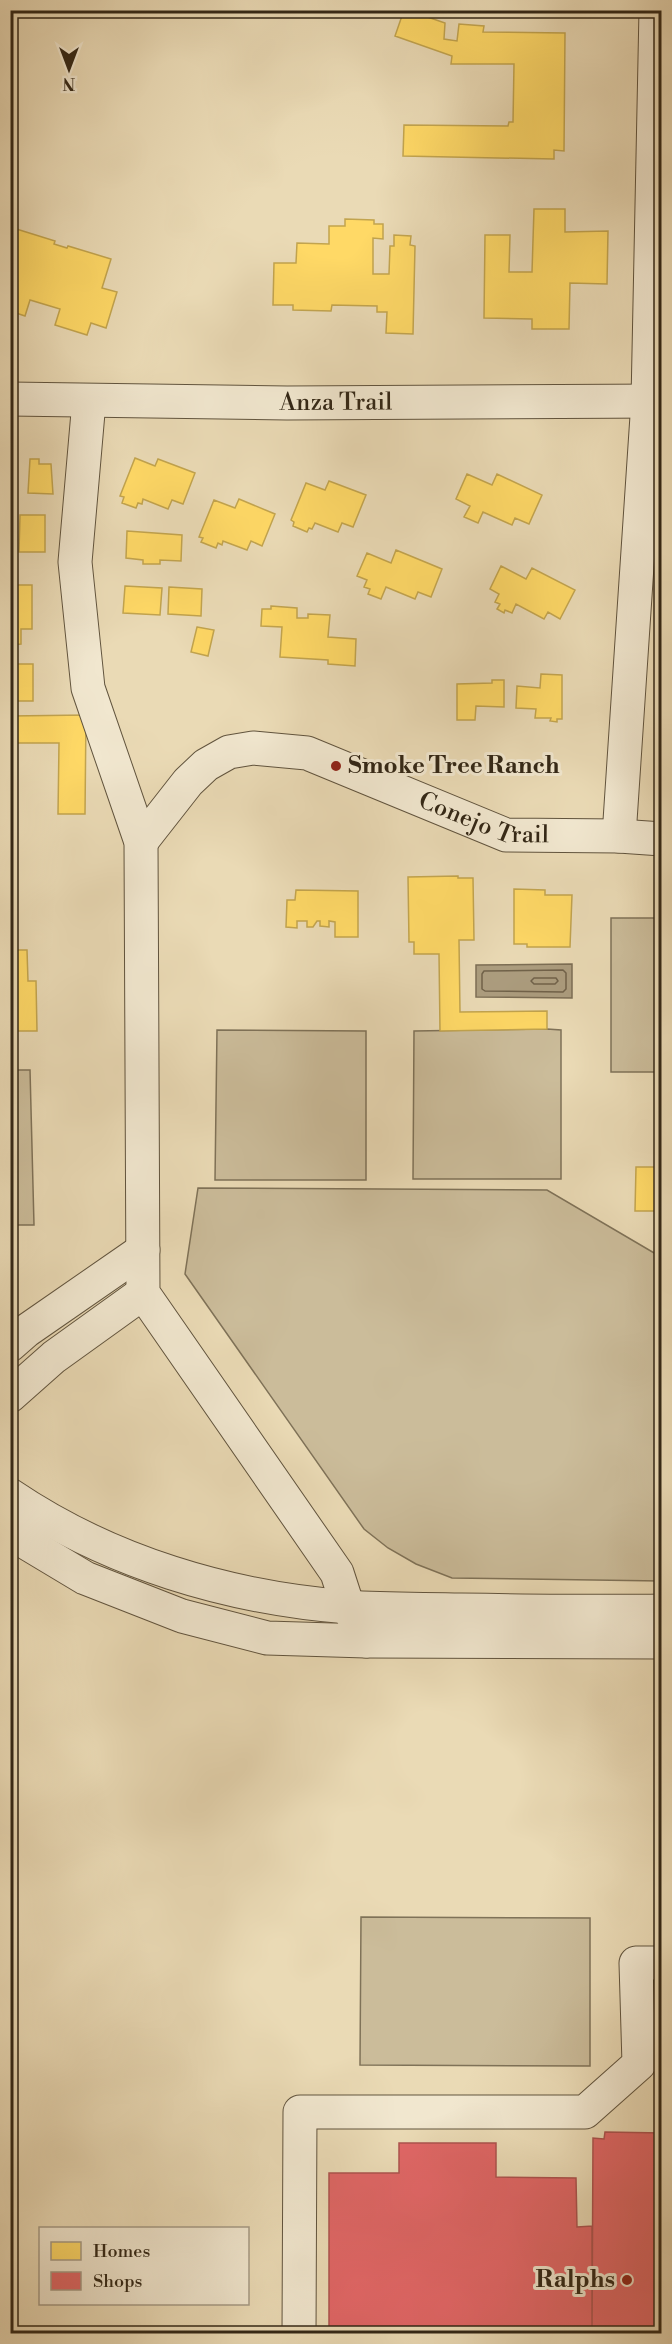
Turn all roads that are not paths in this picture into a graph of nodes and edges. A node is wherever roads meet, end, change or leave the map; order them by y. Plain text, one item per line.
1 (656, 10) edge
2 (658, 89) edge
3 (10, 399) edge
4 (89, 401) junction
5 (655, 401) edge
6 (619, 836) junction
7 (662, 839) edge
8 (141, 842) junction
9 (143, 1250) junction
10 (143, 1293) junction
11 (10, 1345) edge
12 (10, 1396) edge
13 (10, 1495) edge
14 (10, 1533) edge
15 (348, 1607) junction
16 (662, 1611) edge
17 (366, 1641) junction
18 (662, 1641) edge
19 (662, 1963) edge
20 (299, 2334) edge

1 - 2 street
2 - 5 street
3 - 4 street, Anza Trail
4 - 5 street, Anza Trail
4 - 8 street
5 - 6 street
6 - 7 street, Conejo Trail
6 - 8 street, Conejo Trail
8 - 9 street
9 - 10 street
9 - 11 street
10 - 12 street
10 - 15 street
13 - 15 street
14 - 17 street
15 - 16 street
15 - 17 street
17 - 18 street
19 - 20 street

